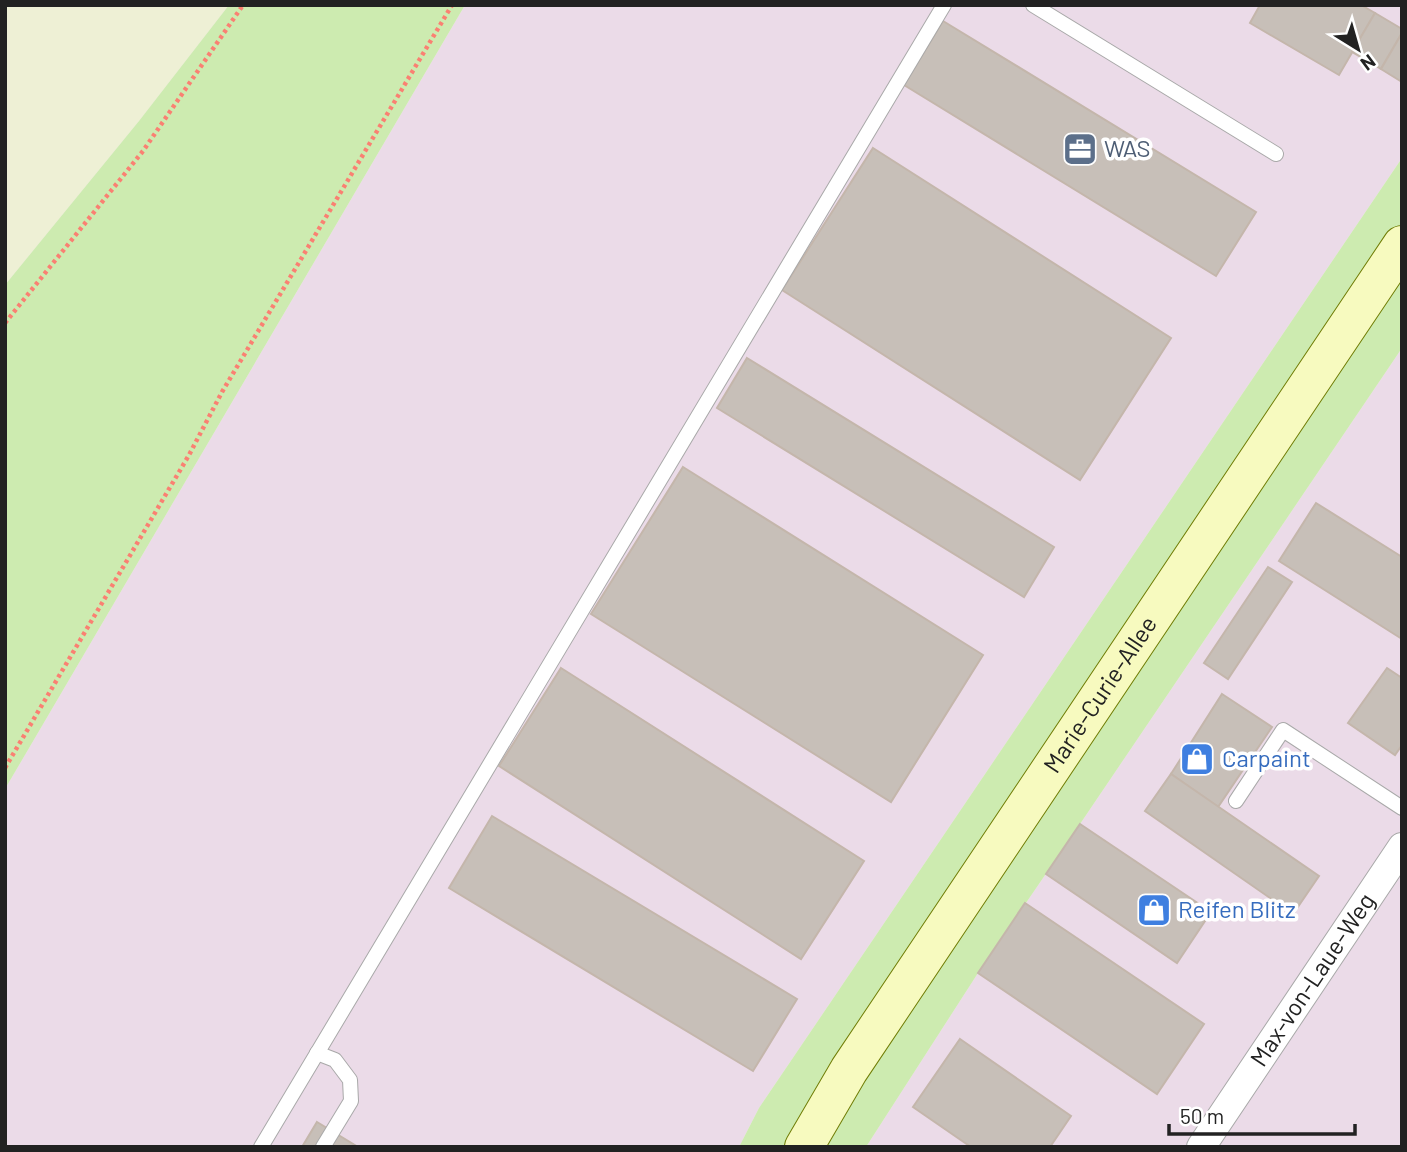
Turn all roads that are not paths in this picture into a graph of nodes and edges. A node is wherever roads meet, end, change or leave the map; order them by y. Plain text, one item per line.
1 (944, 5) edge
2 (1033, 5) edge
3 (1276, 154) dead end
4 (1402, 245) edge
5 (1236, 801) dead end
6 (1402, 808) edge
7 (1402, 847) edge
8 (317, 1053) junction
9 (261, 1147) edge
10 (323, 1147) edge
11 (804, 1147) edge
12 (1201, 1147) edge

1 - 8 lane
2 - 3 lane
4 - 11 main road, Marie-Curie-Allee
5 - 6 lane
7 - 12 street, Max-von-Laue-Weg
8 - 9 lane
8 - 10 lane

